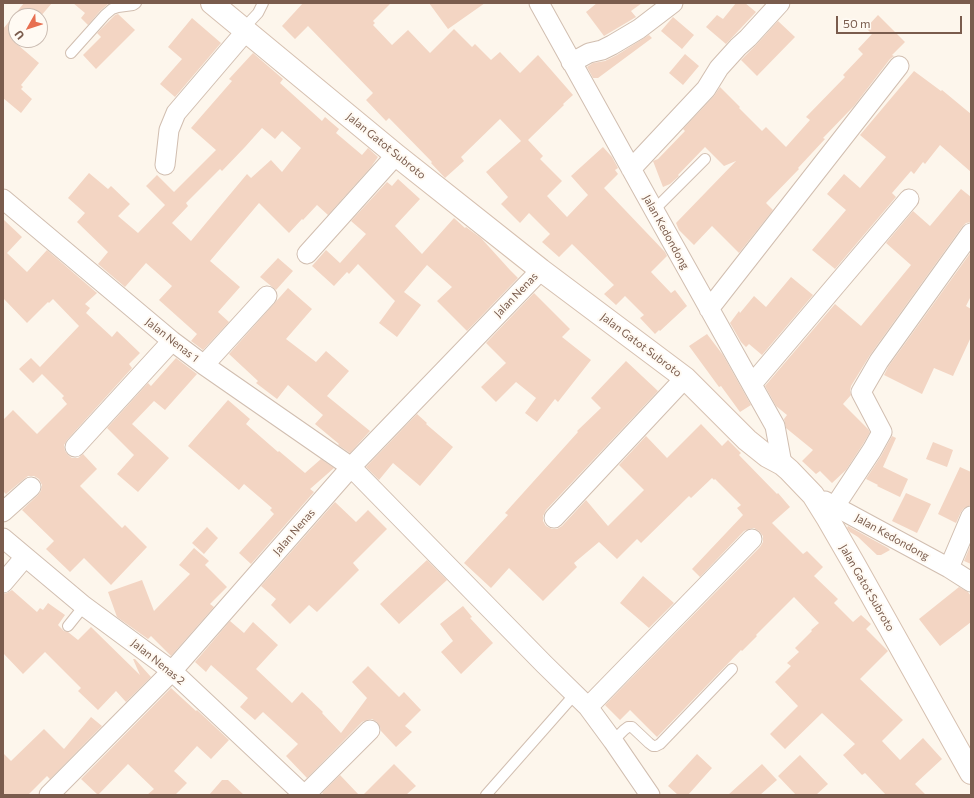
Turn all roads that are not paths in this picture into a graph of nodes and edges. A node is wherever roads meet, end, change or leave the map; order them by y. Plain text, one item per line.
1 (136, 3) edge
2 (212, 3) edge
3 (263, 3) edge
4 (539, 3) edge
5 (673, 3) edge
6 (780, 3) edge
7 (245, 30) junction
8 (71, 53) dead end
9 (572, 62) junction
10 (899, 66) dead end
11 (396, 155) junction
12 (705, 159) dead end
13 (165, 165) dead end
14 (631, 169) junction
15 (3, 199) edge
16 (909, 199) dead end
17 (654, 210) junction
18 (971, 233) edge
19 (307, 254) dead end
20 (541, 270) junction
21 (267, 296) dead end
22 (709, 309) junction
23 (172, 341) junction
24 (204, 366) junction
25 (685, 378) junction
26 (752, 384) junction
27 (75, 446) dead end
28 (782, 464) junction
29 (351, 467) junction
30 (31, 486) dead end
31 (813, 495) junction
32 (835, 506) junction
33 (3, 512) edge
34 (971, 516) edge
35 (554, 518) dead end
36 (3, 538) edge
37 (752, 539) dead end
38 (25, 557) junction
39 (949, 568) junction
40 (971, 582) edge
41 (3, 583) edge
42 (84, 606) junction
43 (68, 626) dead end
44 (732, 669) dead end
45 (172, 671) junction
46 (581, 700) junction
47 (370, 730) dead end
48 (613, 741) junction
49 (971, 773) edge
50 (50, 795) edge
51 (305, 795) edge
52 (486, 795) edge
53 (650, 795) edge

1 - 8 lane
2 - 7 main road, Jalan Gatot Subroto
3 - 7 lane
4 - 9 street, Jalan Kedondong
5 - 9 street
6 - 14 street
7 - 11 main road, Jalan Gatot Subroto
7 - 13 street
9 - 14 street, Jalan Kedondong
10 - 22 street
11 - 19 street
11 - 20 main road, Jalan Gatot Subroto
12 - 17 lane
14 - 17 street, Jalan Kedondong
15 - 23 street, Jalan Nenas 1
16 - 26 street
17 - 22 street, Jalan Kedondong
18 - 32 street
20 - 25 main road, Jalan Gatot Subroto
20 - 29 street, Jalan Nenas
21 - 24 street
22 - 26 street, Jalan Kedondong
23 - 24 street, Jalan Nenas 1
23 - 27 street
24 - 29 street, Jalan Nenas 1
25 - 28 main road, Jalan Gatot Subroto
25 - 35 street
26 - 28 street, Jalan Kedondong
28 - 31 main road, Jalan Gatot Subroto
29 - 45 street, Jalan Nenas
29 - 46 street, Jalan Nenas 1
30 - 33 street
31 - 32 street, Jalan Kedondong
31 - 49 main road, Jalan Gatot Subroto
32 - 39 street, Jalan Kedondong
34 - 39 street
36 - 38 street, Jalan Nenas 2
37 - 46 street
38 - 41 street
38 - 42 street, Jalan Nenas 2
39 - 40 street, Jalan Kedondong
42 - 43 lane
42 - 45 street, Jalan Nenas 2
44 - 48 lane
45 - 50 street, Jalan Nenas
45 - 51 street, Jalan Nenas 2
46 - 48 street, Jalan Nenas 1
46 - 52 lane
47 - 51 street
48 - 53 street, Jalan Nenas 1

